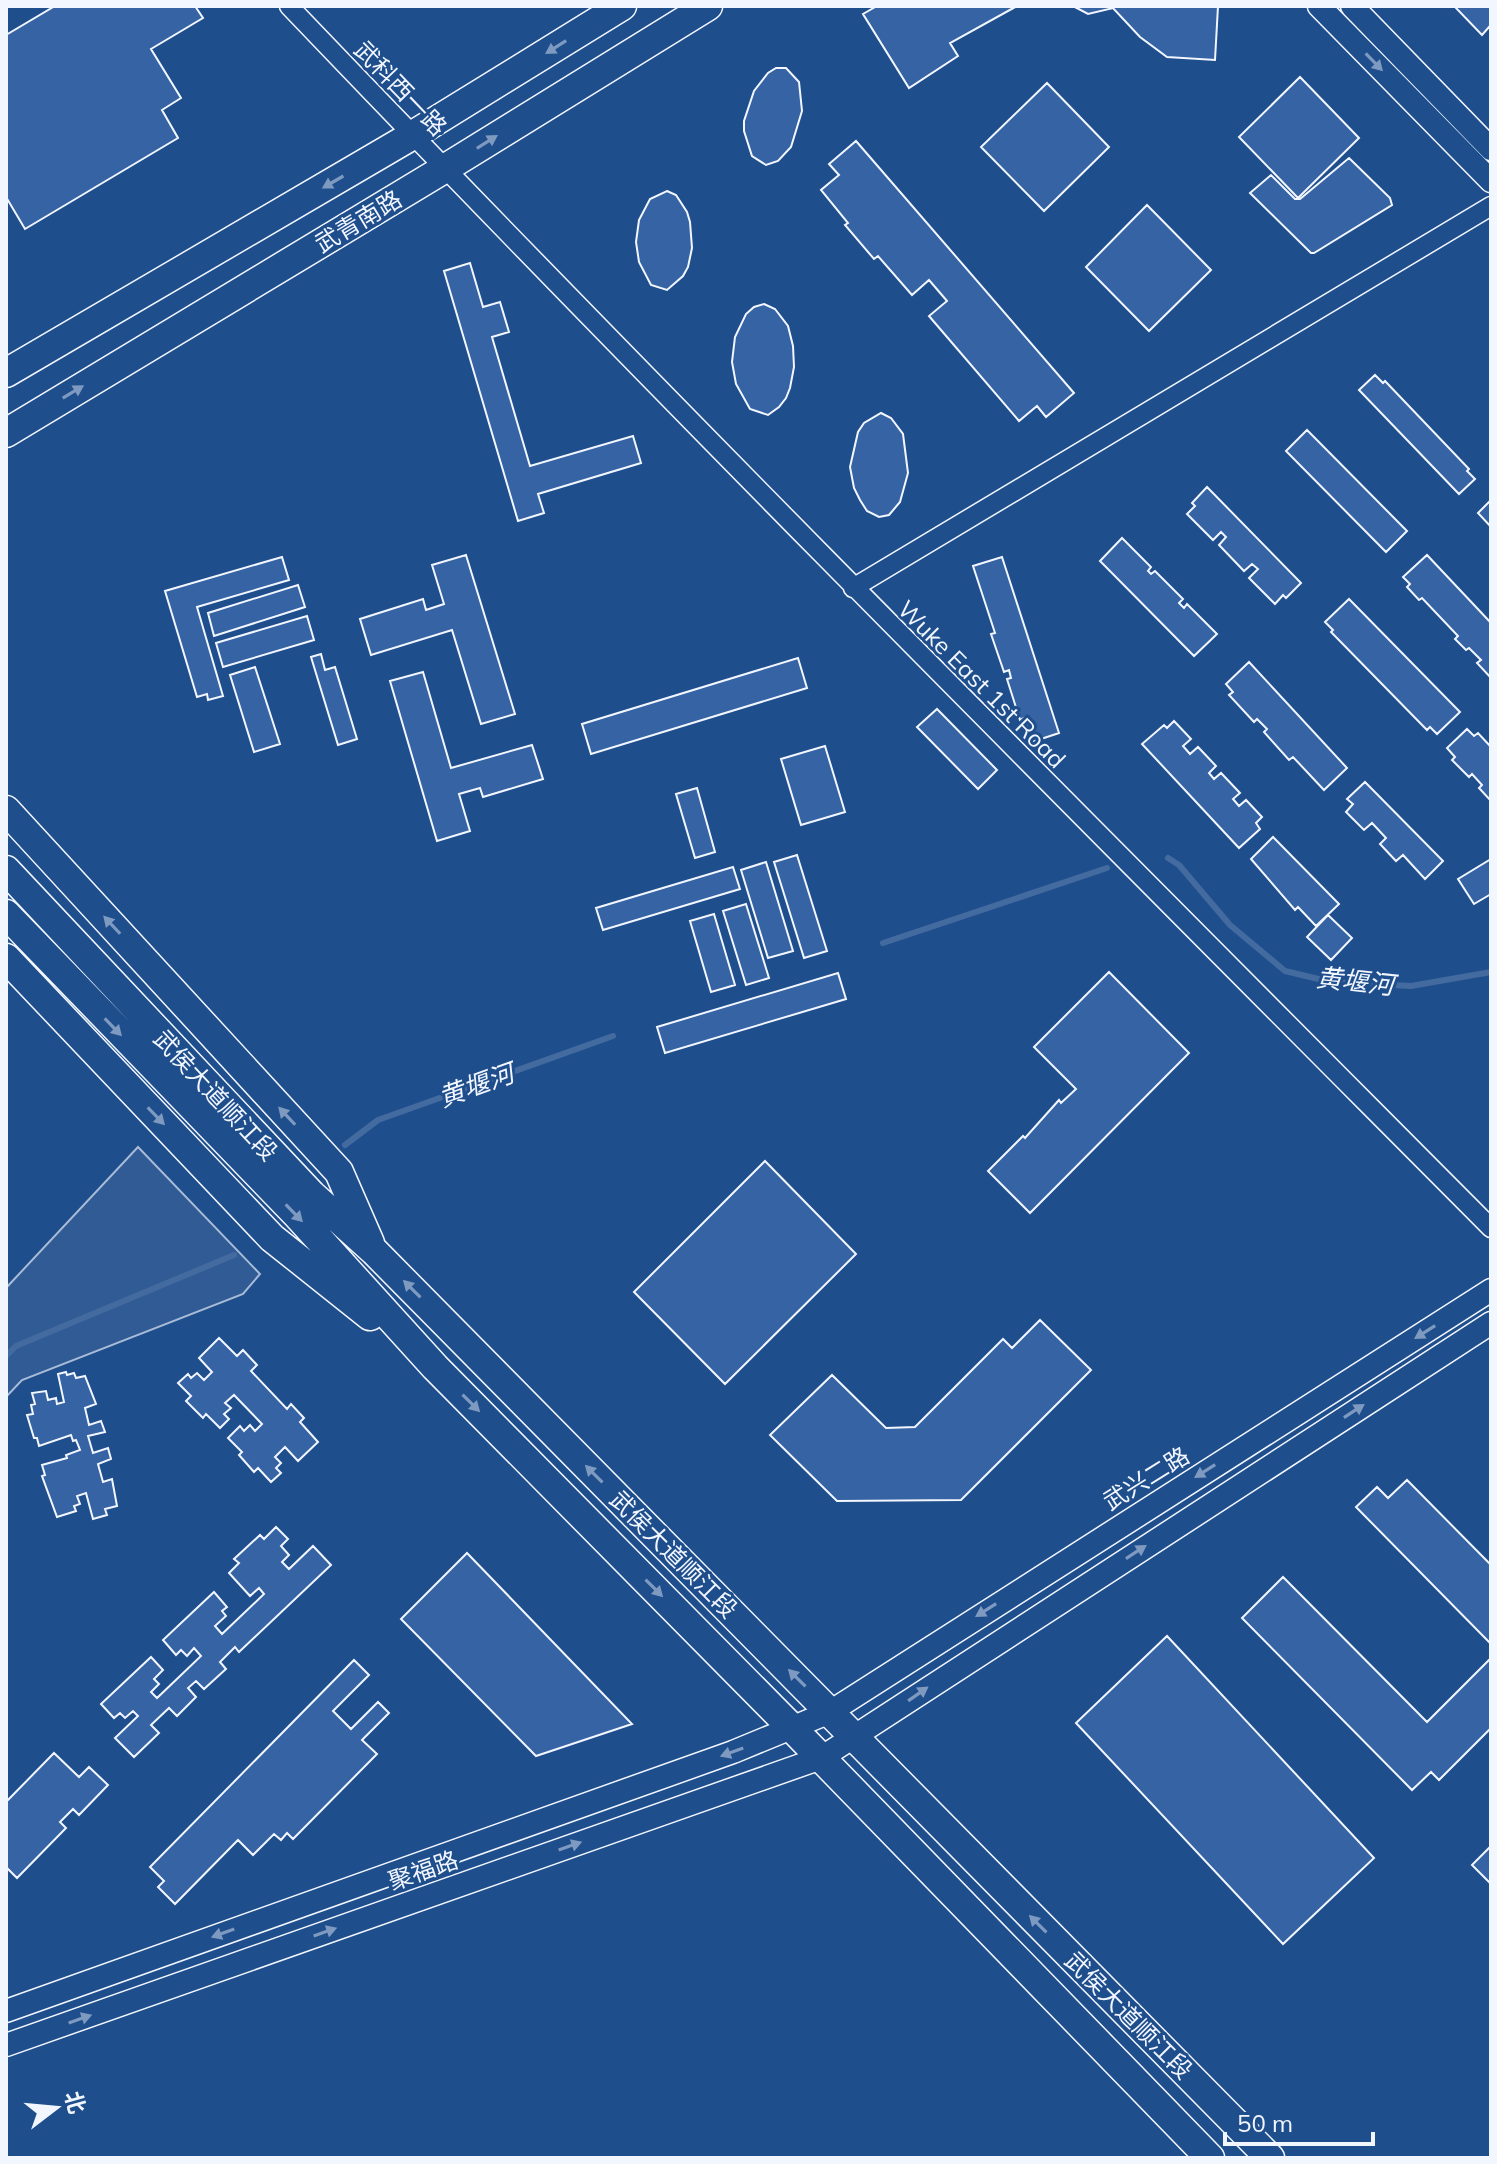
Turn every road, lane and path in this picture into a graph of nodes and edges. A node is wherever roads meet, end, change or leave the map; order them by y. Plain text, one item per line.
1 (289, 6) edge
2 (622, 6) edge
3 (708, 6) edge
4 (1319, 6) edge
5 (1352, 6) edge
6 (413, 135) junction
7 (1491, 149) edge
8 (444, 169) junction
9 (1491, 181) edge
10 (1491, 206) edge
11 (6, 373) edge
12 (6, 433) edge
13 (853, 588) junction
14 (6, 810) edge
15 (6, 870) edge
16 (6, 914) edge
17 (9, 963) edge
18 (1491, 1228) edge
19 (374, 1251) junction
20 (1491, 1290) edge
21 (1491, 1323) edge
22 (435, 1367) junction
23 (830, 1712) junction
24 (793, 1729) junction
25 (854, 1739) junction
26 (821, 1758) junction
27 (1008, 1893) junction
28 (983, 1925) junction
29 (6, 2011) edge
30 (6, 2045) edge
31 (1210, 2158) edge
32 (1270, 2158) edge

1 - 6 street, 武科西一路
2 -> 6 main road, 武青南路
8 -> 3 main road, 武青南路
4 -> 9 street
5 - 7 street
6 - 8 street, 武科西一路
6 -> 11 main road, 武青南路
12 -> 8 main road, 武青南路
8 - 13 street, Wuke East 1st Road
10 - 13 street
13 - 18 street, Wuke East 1st Road
19 -> 14 main road
15 - 19 main road, 武侯大道顺江段
16 -> 22 main road, 武侯大道顺江段
17 -> 22 main road
23 -> 19 main road, 武侯大道顺江段
20 -> 23 street, 武兴二路
25 -> 21 street, 聚福路
22 -> 24 main road, 武侯大道顺江段
23 - 24 street, 武兴二路
23 - 25 main road, 武侯大道顺江段
24 - 26 main road, 武侯大道顺江段
24 -> 29 street, 武兴二路
25 - 26 street, 聚福路
25 - 27 main road, 武侯大道顺江段
26 - 28 main road, 武侯大道顺江段
30 -> 26 street, 聚福路
27 - 28 main road
32 -> 27 main road, 武侯大道顺江段
28 - 31 main road, 武侯大道顺江段

